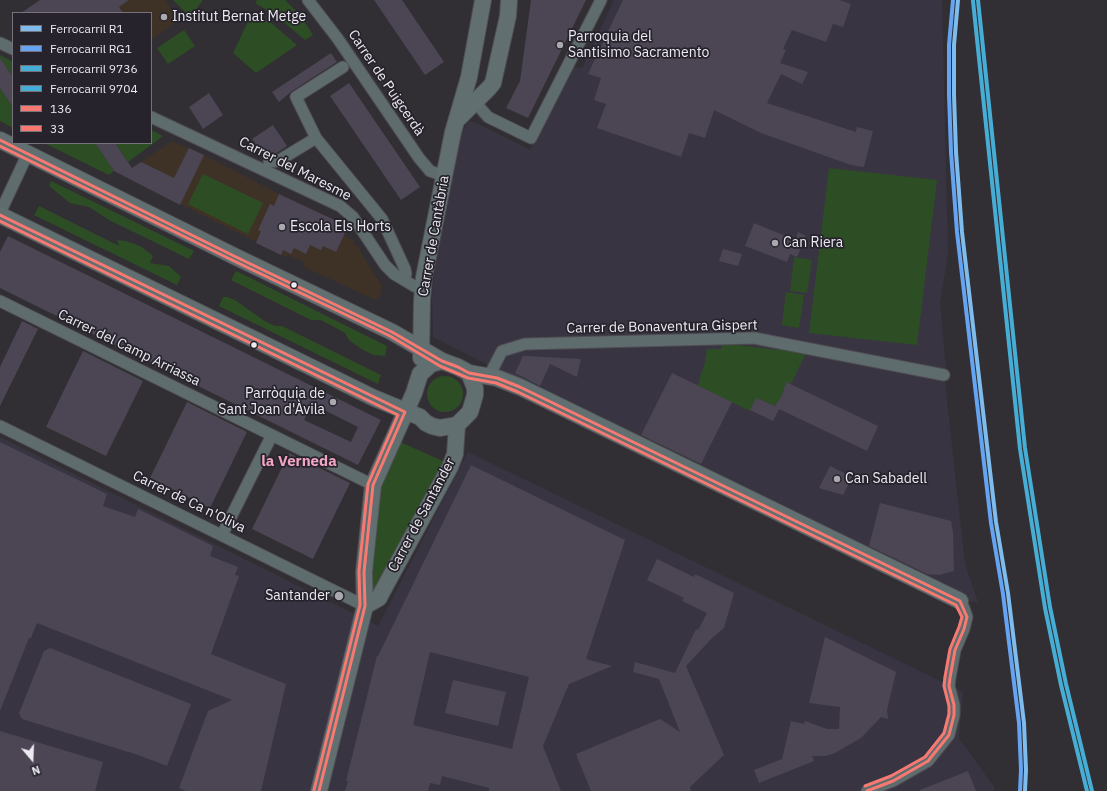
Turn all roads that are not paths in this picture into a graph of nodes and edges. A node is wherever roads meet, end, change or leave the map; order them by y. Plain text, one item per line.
1 (308, 0) edge
2 (484, 0) edge
3 (509, 0) edge
4 (601, 0) edge
5 (0, 43) edge
6 (12, 49) edge
7 (343, 67) dead end
8 (475, 102) junction
9 (152, 116) edge
10 (456, 121) junction
11 (316, 138) junction
12 (0, 140) edge
13 (28, 153) junction
14 (269, 162) dead end
15 (444, 176) junction
16 (0, 214) edge
17 (406, 274) dead end
18 (423, 289) junction
19 (0, 301) edge
20 (421, 349) junction
21 (442, 361) junction
22 (469, 373) junction
23 (944, 375) dead end
24 (420, 376) junction
25 (489, 376) junction
26 (475, 395) junction
27 (412, 414) junction
28 (457, 425) junction
29 (0, 426) edge
30 (270, 439) dead end
31 (373, 485) junction
32 (222, 535) junction
33 (960, 601) joint
34 (365, 606) junction
35 (319, 791) edge
36 (867, 791) edge

1 - 15 street, Carrer de Puigcerdà
2 - 10 main road, Carrer de Cantàbria
3 - 8 main road
4 - 8 street
5 - 6 street
7 - 11 street
8 - 10 main road
9 - 18 street, Carrer del Maresme
10 - 15 main road, Carrer de Cantàbria
11 - 14 street
11 - 17 street
12 - 13 main road
13 - 16 street
13 - 20 main road
15 - 18 main road, Carrer de Cantàbria
16 - 27 main road
18 - 20 main road, Carrer de Cantàbria
19 - 31 street, Carrer del Camp Arriassa
20 - 21 main road
20 - 24 main road, Carrer de Cantàbria
21 - 22 main road
21 - 24 main road, Carrer de Santander
22 - 25 main road
22 - 26 main road
23 - 25 street, Carrer de Bonaventura Gispert
24 - 27 main road, Carrer de Santander
25 - 26 main road
25 - 33 main road
26 - 28 main road
27 - 28 main road
27 - 31 main road, Carrer de Santander
28 - 34 main road, Carrer de Santander
29 - 32 street, Carrer de Ca n'Oliva
30 - 32 street
31 - 34 main road, Carrer de Santander
32 - 34 street, Carrer de Ca n'Oliva
33 - 36 street
34 - 35 main road, Carrer de Santander

